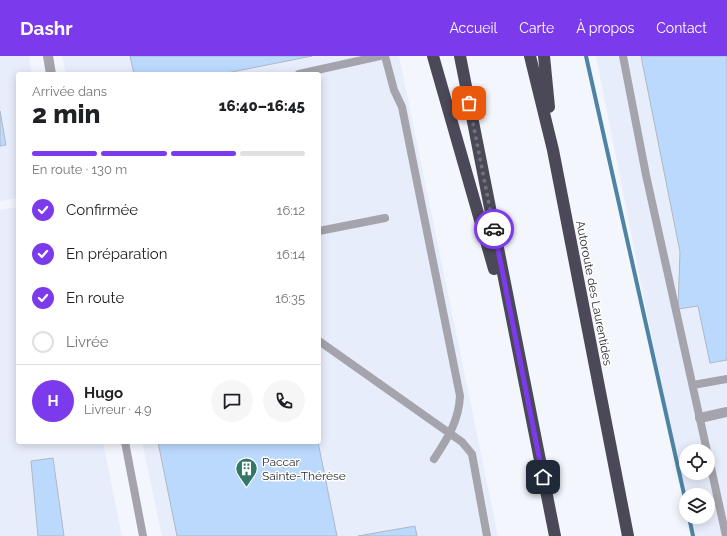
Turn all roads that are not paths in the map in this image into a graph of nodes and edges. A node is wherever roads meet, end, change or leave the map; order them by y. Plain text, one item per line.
1 (48, 56) edge
2 (380, 56) edge
3 (385, 56) edge
4 (433, 56) edge
5 (460, 56) edge
6 (530, 56) edge
7 (544, 56) edge
8 (623, 56) edge
9 (51, 72) edge
10 (308, 72) edge
11 (553, 150) junction
12 (385, 218) dead end
13 (321, 231) edge
14 (321, 342) edge
15 (516, 345) junction
16 (727, 378) edge
17 (693, 385) junction
18 (727, 412) edge
19 (700, 418) junction
20 (451, 434) junction
21 (125, 444) edge
22 (706, 444) edge
23 (434, 459) dead end
24 (714, 480) edge
25 (143, 536) edge
26 (488, 536) edge
27 (555, 536) edge
28 (628, 536) edge
29 (726, 536) edge

1 - 9 street
2 - 10 lane
3 - 20 lane
4 - 15 highway
5 - 15 highway
6 - 11 highway, Autoroute des Laurentides
7 - 11 highway
8 - 17 lane
11 - 28 highway, Autoroute des Laurentides
12 - 13 lane
14 - 20 lane
15 - 27 highway
16 - 17 lane
17 - 19 lane
18 - 19 street
19 - 22 lane
20 - 23 lane
20 - 26 lane
21 - 25 lane
24 - 29 lane

